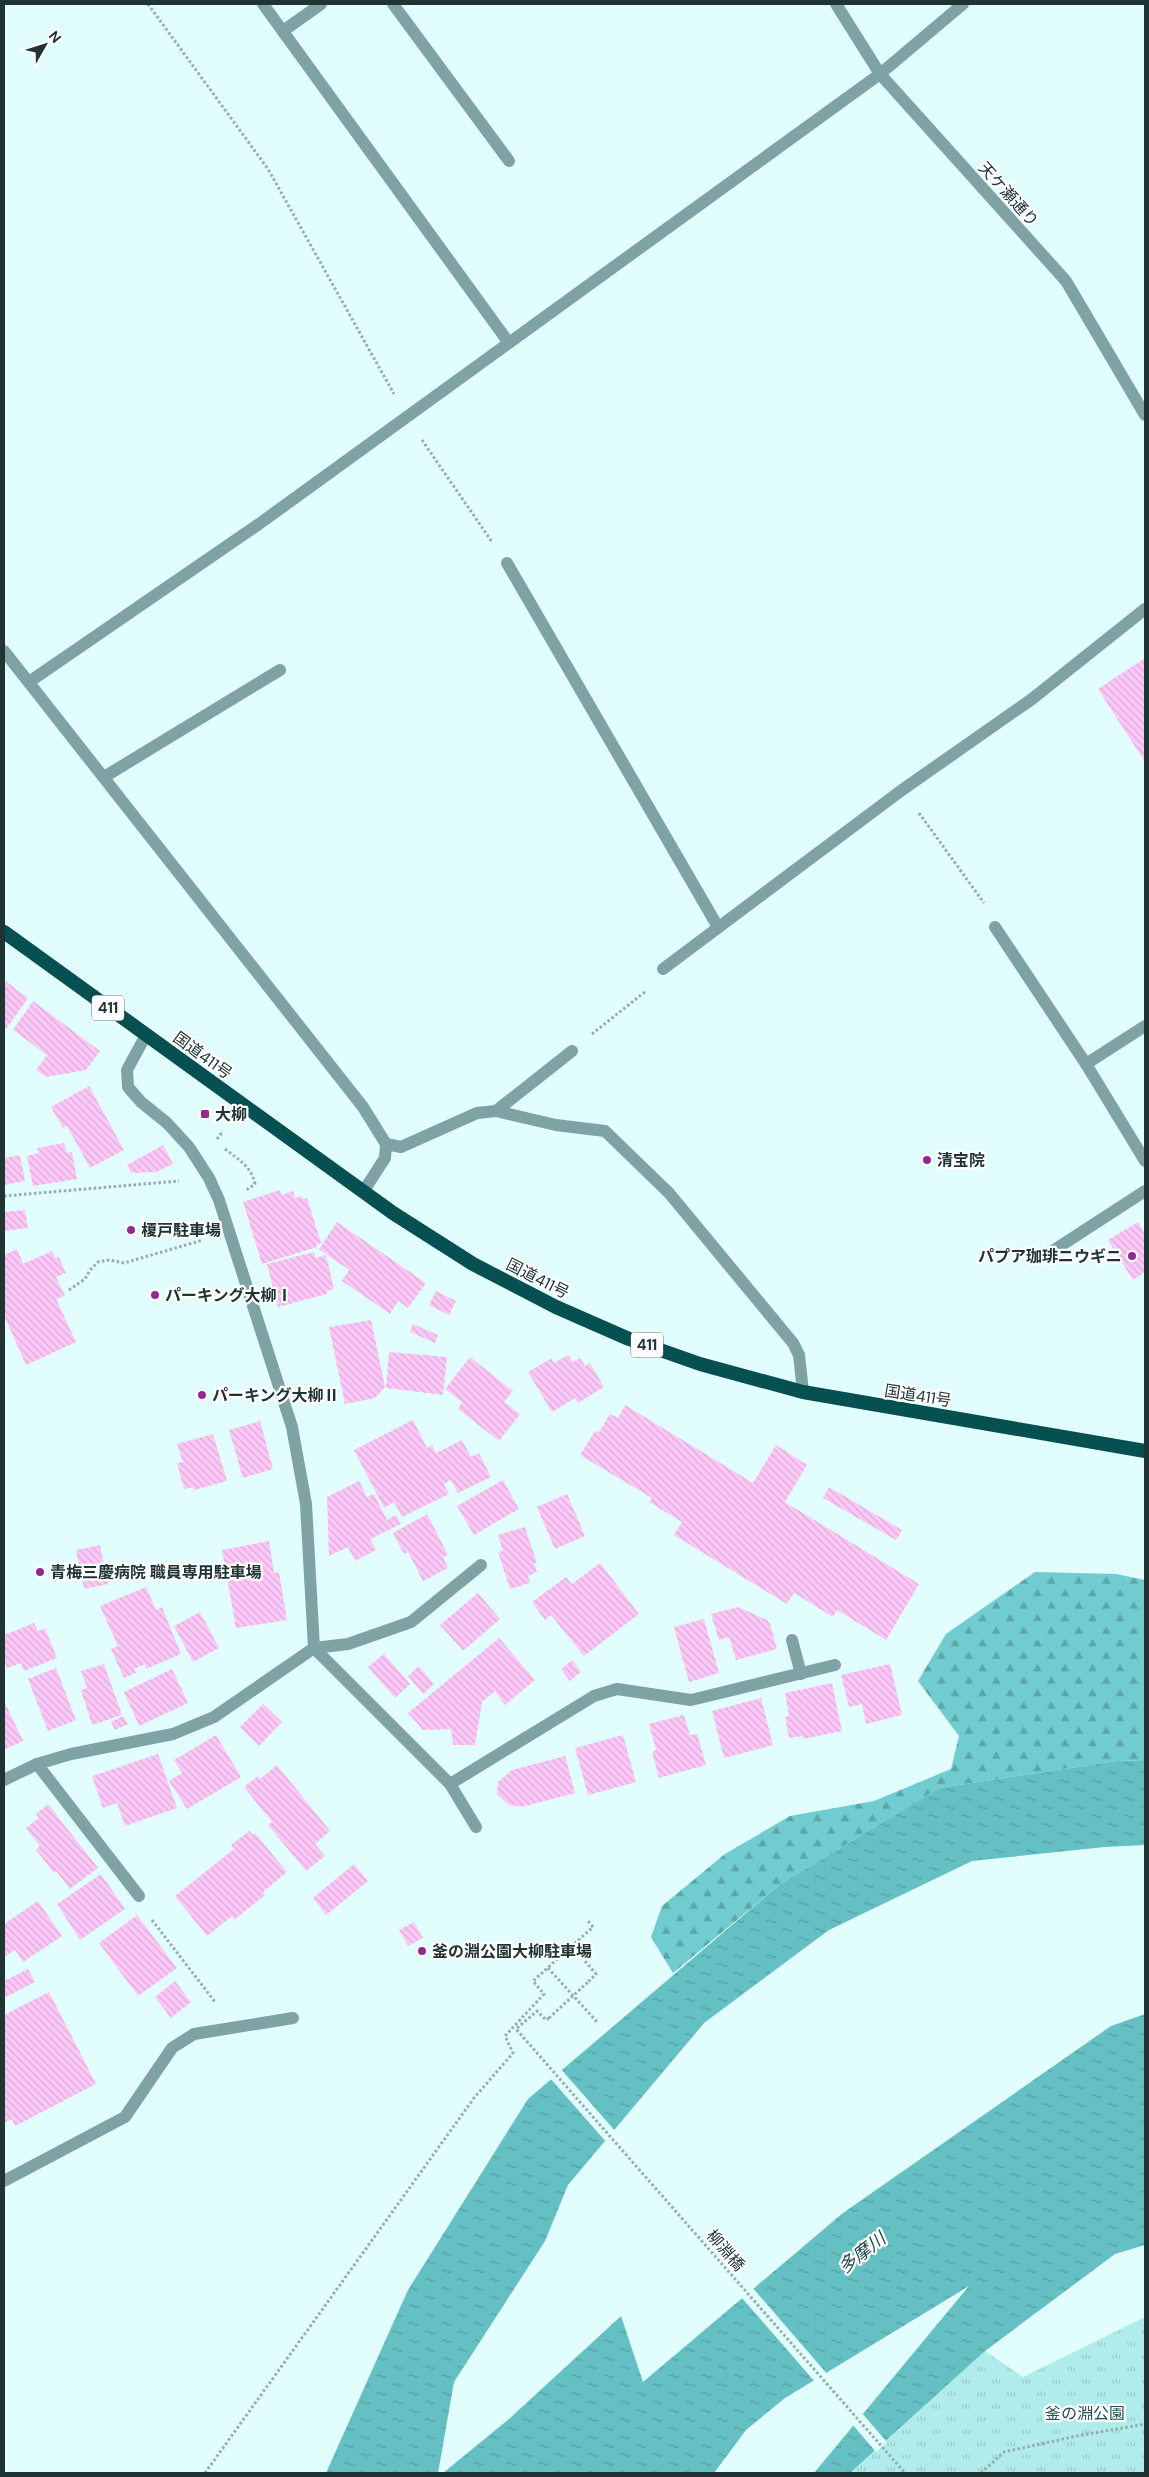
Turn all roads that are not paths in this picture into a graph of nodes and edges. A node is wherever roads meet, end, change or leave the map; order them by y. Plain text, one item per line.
1 (263, 4) edge
2 (321, 4) edge
3 (393, 4) edge
4 (836, 4) edge
5 (963, 4) edge
6 (283, 32) junction
7 (880, 74) junction
8 (509, 161) dead end
9 (509, 343) junction
10 (1145, 415) edge
11 (507, 563) road end
12 (1145, 609) edge
13 (4, 651) edge
14 (280, 670) dead end
15 (29, 682) junction
16 (104, 777) junction
17 (718, 927) junction
18 (995, 927) road end
19 (4, 932) edge
20 (663, 969) dead end
21 (1145, 1026) edge
22 (146, 1035) junction
23 (572, 1051) road end
24 (1086, 1064) junction
25 (496, 1111) junction
26 (386, 1144) junction
27 (1145, 1161) edge
28 (1145, 1191) edge
29 (363, 1192) junction
30 (1051, 1252) dead end
31 (804, 1392) junction
32 (1145, 1451) edge
33 (481, 1565) dead end
34 (792, 1640) dead end
35 (314, 1648) junction
36 (835, 1665) dead end
37 (801, 1674) junction
38 (37, 1764) junction
39 (4, 1780) edge
40 (450, 1784) junction
41 (476, 1827) dead end
42 (139, 1896) road end
43 (294, 2018) dead end
44 (4, 2181) edge

1 - 6 street
2 - 6 street
3 - 8 street
4 - 7 street, 天ケ瀬通り
5 - 7 street
6 - 9 street
7 - 9 street
7 - 10 street, 天ケ瀬通り
9 - 15 street
11 - 17 street
12 - 17 street
13 - 15 street
14 - 16 street
15 - 16 street
16 - 26 street
17 - 20 street
18 - 24 street
19 - 22 highway, 国道411号 / 411
21 - 24 street
22 - 29 highway, 国道411号 / 411
22 - 35 street
23 - 25 street
24 - 27 street
25 - 26 street
25 - 31 street
26 - 29 street
28 - 30 street
29 - 31 highway, 国道411号 / 411
31 - 32 highway, 国道411号 / 411
33 - 35 street
34 - 37 street
35 - 38 street
35 - 40 street
36 - 37 street
37 - 40 street
38 - 39 street
38 - 42 street
40 - 41 street
43 - 44 street

